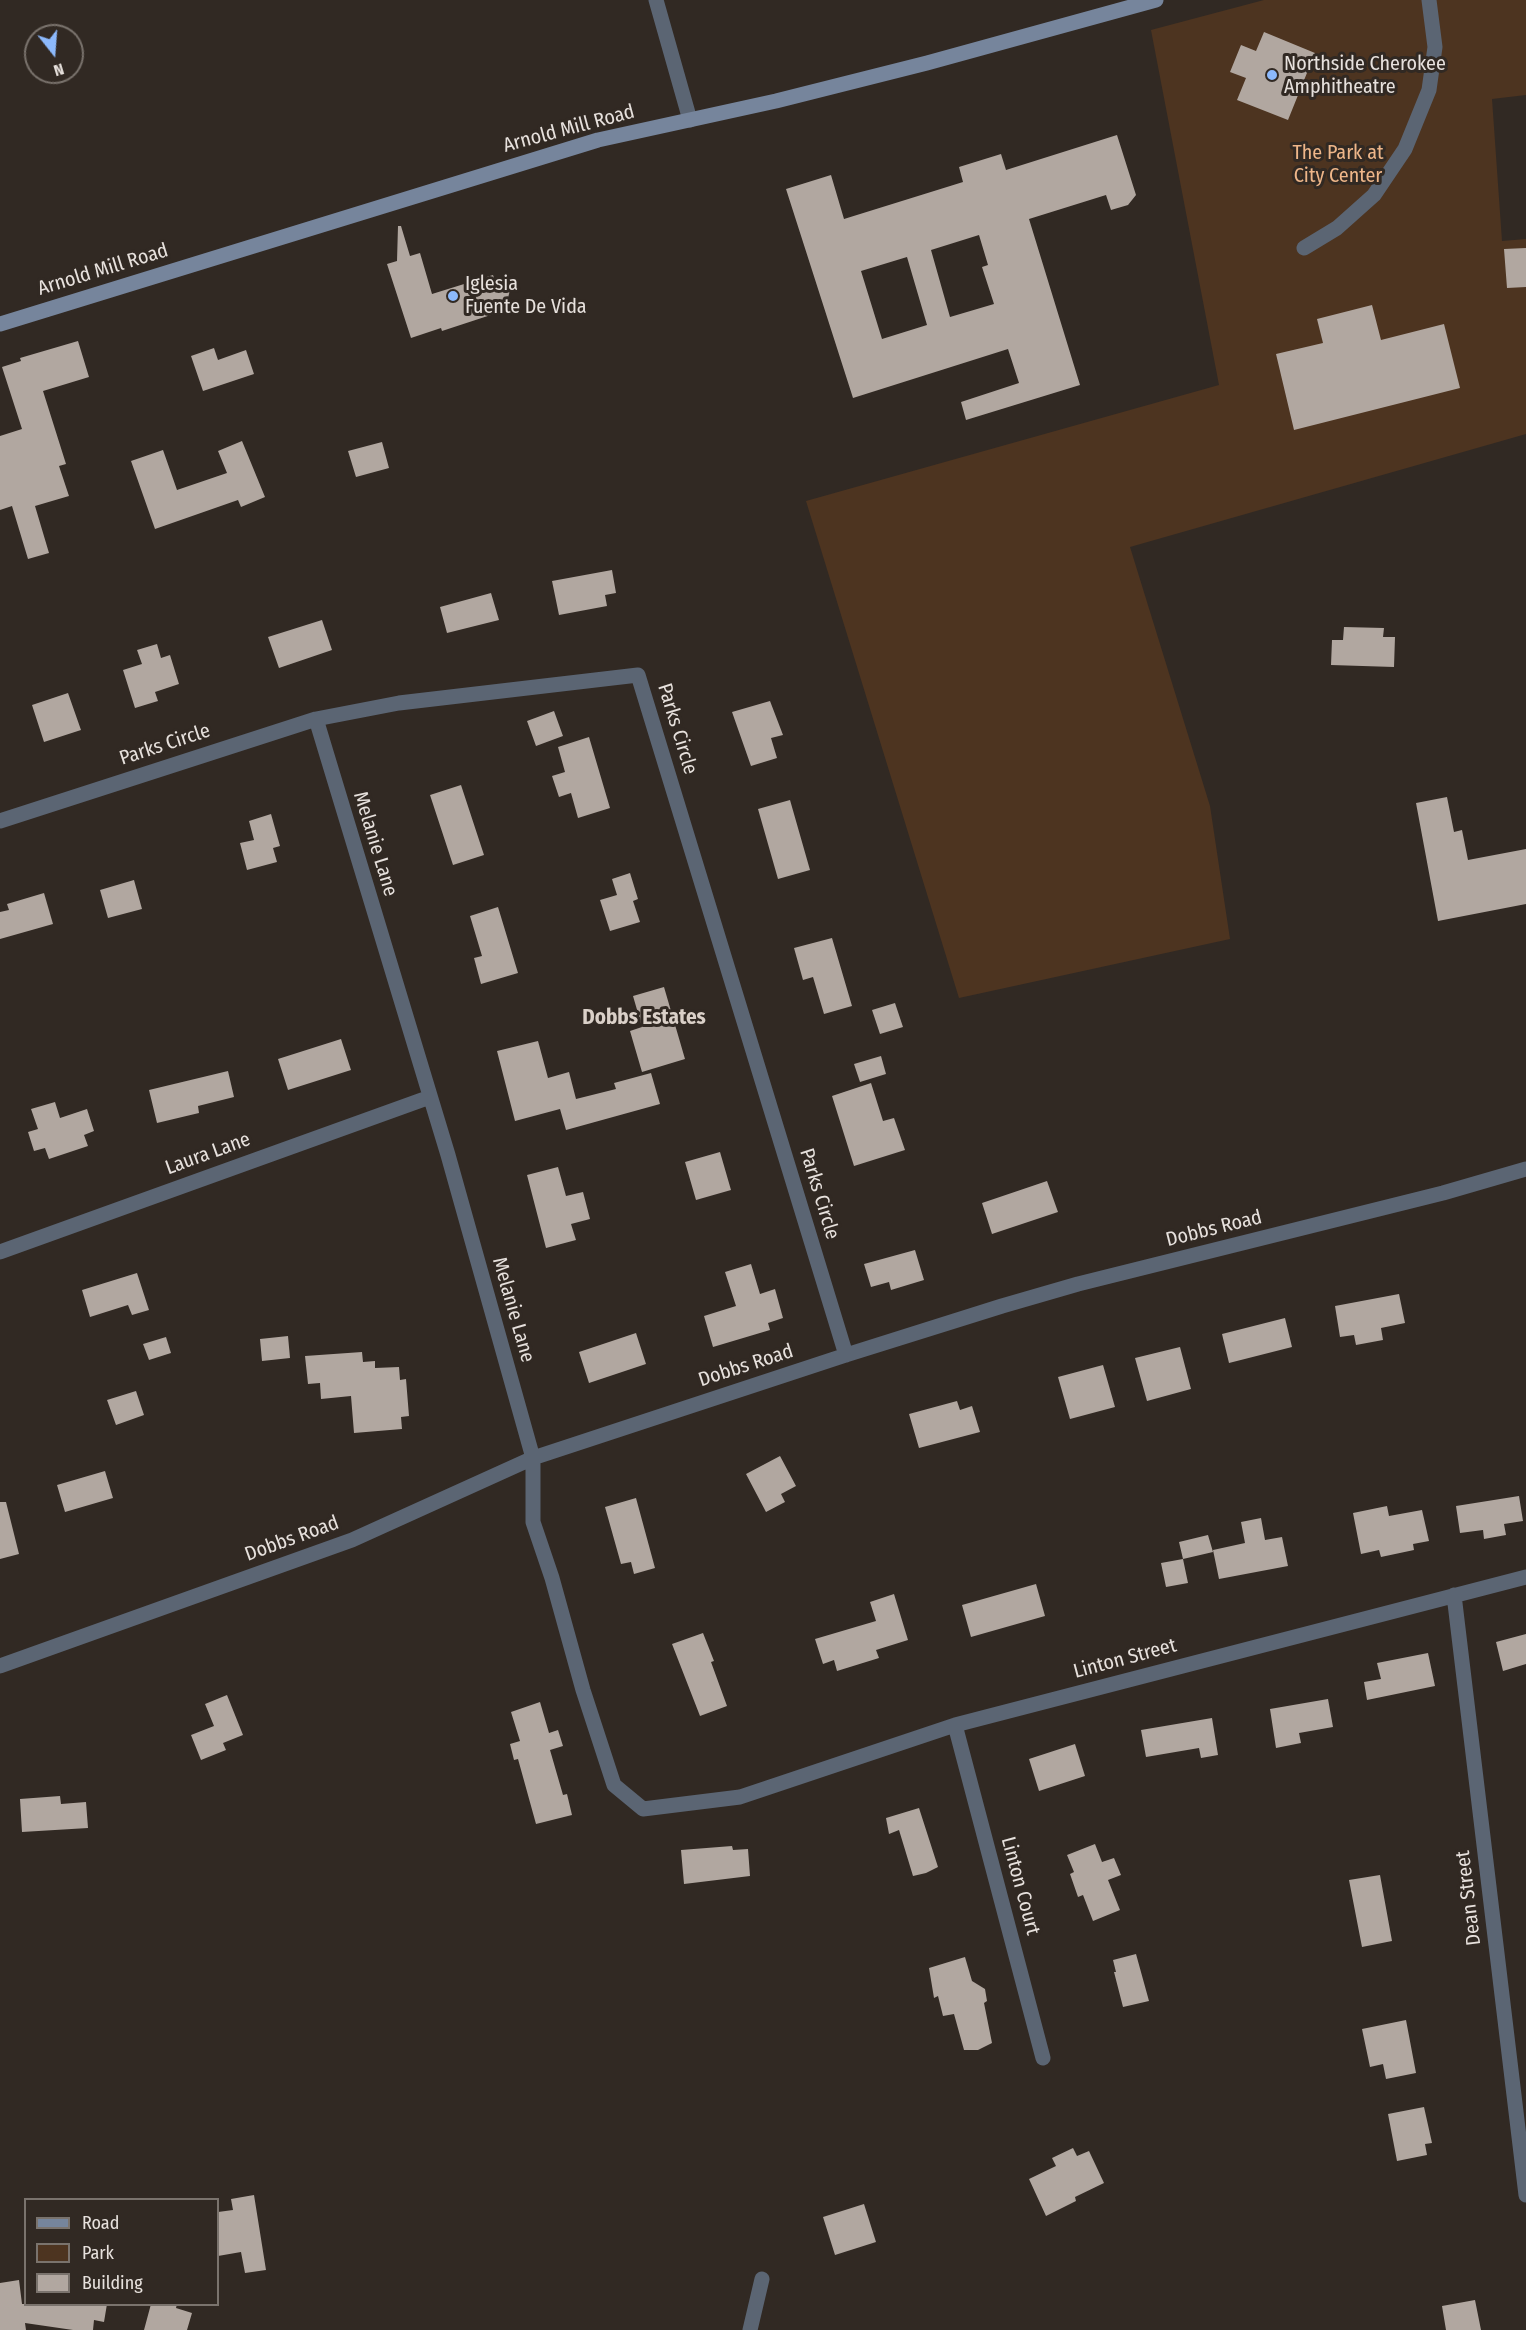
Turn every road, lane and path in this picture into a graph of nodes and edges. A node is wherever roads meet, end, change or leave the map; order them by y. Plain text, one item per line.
1 (656, 0) edge
2 (1156, 0) edge
3 (1430, 0) edge
4 (690, 120) junction
5 (1304, 248) dead end
6 (0, 324) edge
7 (316, 719) junction
8 (0, 821) edge
9 (430, 1097) junction
10 (1526, 1169) edge
11 (0, 1252) edge
12 (846, 1355) junction
13 (533, 1458) junction
14 (1526, 1577) edge
15 (1454, 1595) junction
16 (0, 1666) edge
17 (955, 1725) junction
18 (740, 1797) joint
19 (1043, 2058) dead end
20 (1526, 2195) edge
21 (762, 2279) dead end
22 (750, 2330) edge

1 - 4 street
2 - 4 main road, Arnold Mill Road
3 - 5 street
4 - 6 main road, Arnold Mill Road
7 - 8 street, Parks Circle
7 - 9 street, Melanie Lane
7 - 12 street, Parks Circle
9 - 11 street, Laura Lane
9 - 13 street, Melanie Lane
10 - 12 street, Dobbs Road
12 - 13 street, Dobbs Road
13 - 16 street, Dobbs Road
13 - 18 street, Melanie Lane
14 - 15 street, Linton Street
15 - 17 street, Linton Street
15 - 20 street, Dean Street
17 - 18 street, Linton Street
17 - 19 street, Linton Court
21 - 22 street

